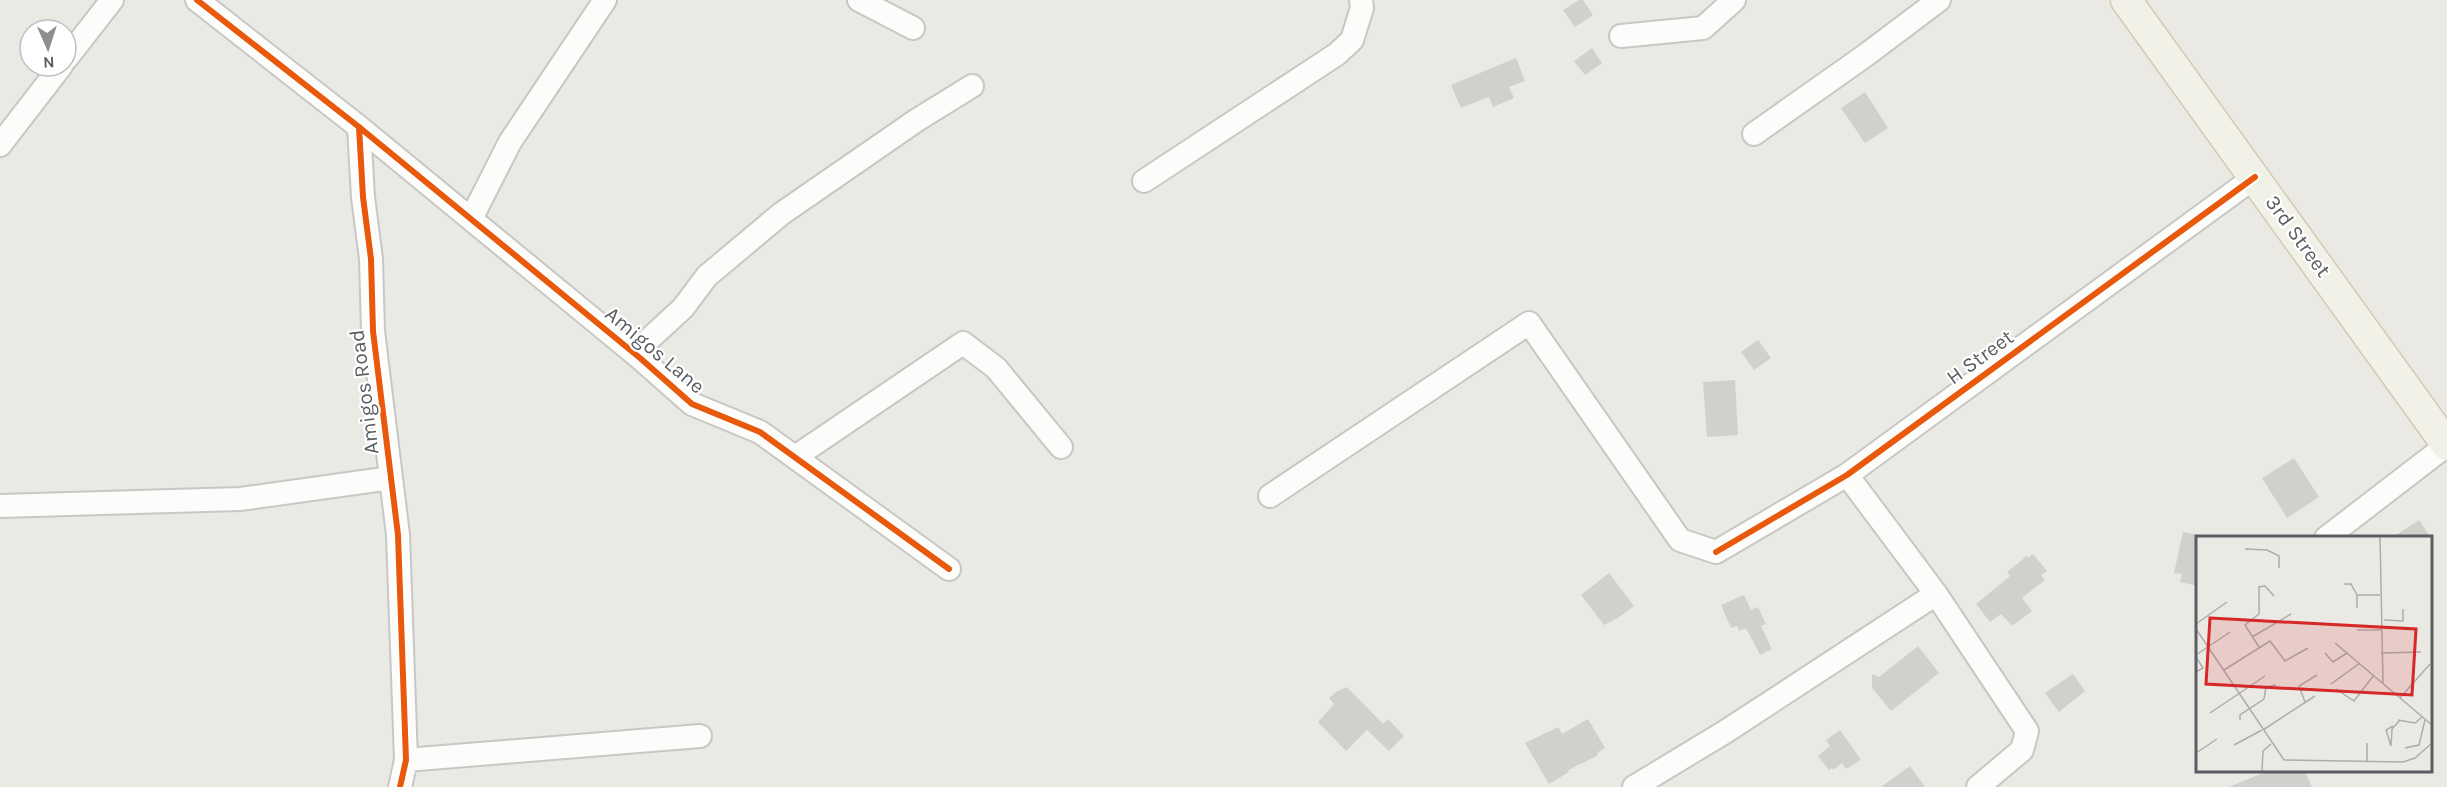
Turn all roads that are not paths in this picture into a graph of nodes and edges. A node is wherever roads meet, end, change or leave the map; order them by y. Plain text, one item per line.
1 (112, 0) edge
2 (197, 0) edge
3 (605, 0) edge
4 (859, 0) edge
5 (1361, 0) edge
6 (1734, 0) edge
7 (1939, 0) edge
8 (2126, 0) edge
9 (913, 28) dead end
10 (1621, 36) dead end
11 (78, 44) edge
12 (52, 78) edge
13 (972, 86) dead end
14 (359, 127) junction
15 (1754, 134) dead end
16 (0, 145) edge
17 (2255, 177) junction
18 (1144, 180) dead end
19 (471, 219) junction
20 (634, 353) junction
21 (2447, 445) edge
22 (1060, 447) dead end
23 (795, 457) junction
24 (1847, 475) junction
25 (391, 478) junction
26 (1270, 496) dead end
27 (0, 506) edge
28 (2329, 536) edge
29 (949, 569) dead end
30 (1936, 594) junction
31 (700, 736) dead end
32 (406, 760) junction
33 (400, 787) edge
34 (1634, 787) edge
35 (1978, 787) edge

1 - 11 street
2 - 14 street
3 - 19 street
4 - 9 street
5 - 18 street
6 - 10 street
7 - 15 street
8 - 17 main road, 3rd Street
12 - 16 street
13 - 20 street
14 - 19 street, Amigos Lane
14 - 25 street, Amigos Road
17 - 21 main road, 3rd Street
17 - 24 street, H Street
19 - 20 street, Amigos Lane
20 - 23 street, Amigos Lane
21 - 28 street
22 - 23 street
23 - 29 street, Amigos Lane
24 - 26 street, H Street
24 - 30 street
25 - 27 street
25 - 32 street, Amigos Road
30 - 34 street
30 - 35 street
31 - 32 street
32 - 33 street, Amigos Road

